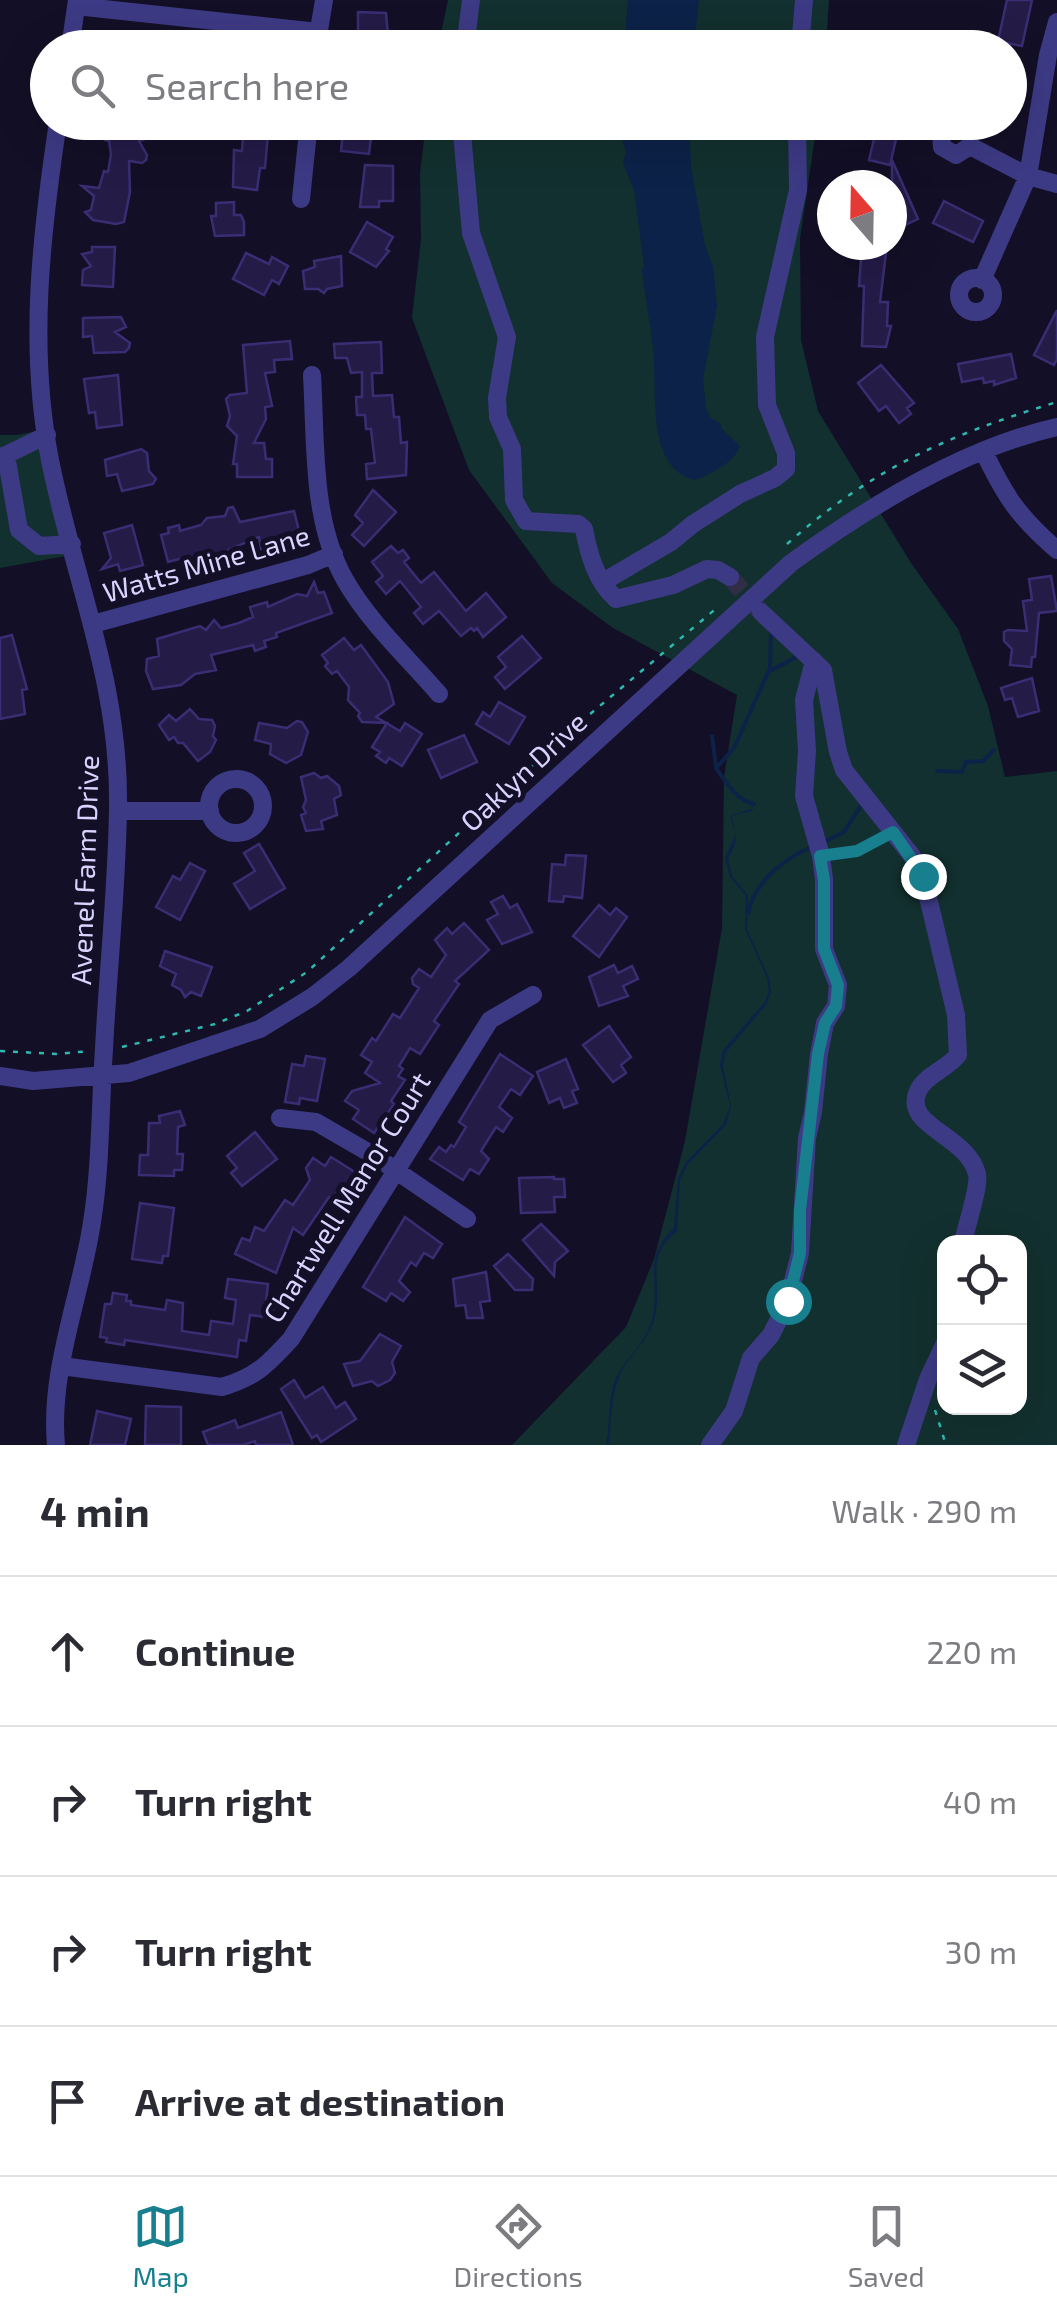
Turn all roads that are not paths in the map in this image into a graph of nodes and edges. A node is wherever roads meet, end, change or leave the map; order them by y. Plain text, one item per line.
1 (324, 0) edge
2 (472, 0) edge
3 (804, 0) edge
4 (77, 3) edge
5 (1057, 22) edge
6 (73, 30) edge
7 (252, 30) edge
8 (319, 30) edge
9 (467, 30) edge
10 (802, 30) edge
11 (55, 140) edge
12 (307, 140) edge
13 (462, 140) edge
14 (797, 140) edge
15 (942, 140) edge
16 (970, 140) edge
17 (970, 146) junction
18 (1028, 176) junction
19 (1057, 184) edge
20 (301, 199) dead end
21 (982, 280) dead end
22 (312, 375) dead end
23 (1057, 427) edge
24 (46, 435) junction
25 (984, 452) junction
26 (3, 456) edge
27 (72, 544) junction
28 (1057, 550) edge
29 (334, 554) junction
30 (730, 577) dead end
31 (603, 582) junction
32 (761, 612) tunnel mouth
33 (93, 624) junction
34 (814, 661) junction
35 (438, 694) dead end
36 (118, 810) junction
37 (210, 811) dead end
38 (533, 995) dead end
39 (0, 1076) edge
40 (102, 1078) junction
41 (280, 1118) dead end
42 (394, 1172) junction
43 (467, 1219) dead end
44 (965, 1235) edge
45 (937, 1360) edge
46 (61, 1366) junction
47 (56, 1445) edge
48 (710, 1445) edge
49 (906, 1445) edge

1 - 8 street
2 - 9 street
3 - 10 street
4 - 6 street
4 - 7 street
5 - 18 street
11 - 24 street, Avenel Farm Drive
12 - 20 street
13 - 31 street
14 - 31 street
15 - 17 street
16 - 17 street
17 - 18 street
18 - 19 street
18 - 21 street
22 - 29 street
23 - 25 street, Oaklyn Drive
24 - 26 street
24 - 27 street, Avenel Farm Drive
25 - 28 street
25 - 40 street, Oaklyn Drive
26 - 27 street
27 - 33 street, Avenel Farm Drive
29 - 33 street, Watts Mine Lane
29 - 35 street
30 - 31 street
32 - 34 street
33 - 36 street, Avenel Farm Drive
34 - 44 street
34 - 48 street
36 - 37 street
36 - 40 street, Avenel Farm Drive
38 - 42 street, Chartwell Manor Court
39 - 40 street, Oaklyn Drive
40 - 46 street, Avenel Farm Drive
41 - 42 street
42 - 43 street
42 - 46 street, Chartwell Manor Court
45 - 49 street
46 - 47 street, Avenel Farm Drive

